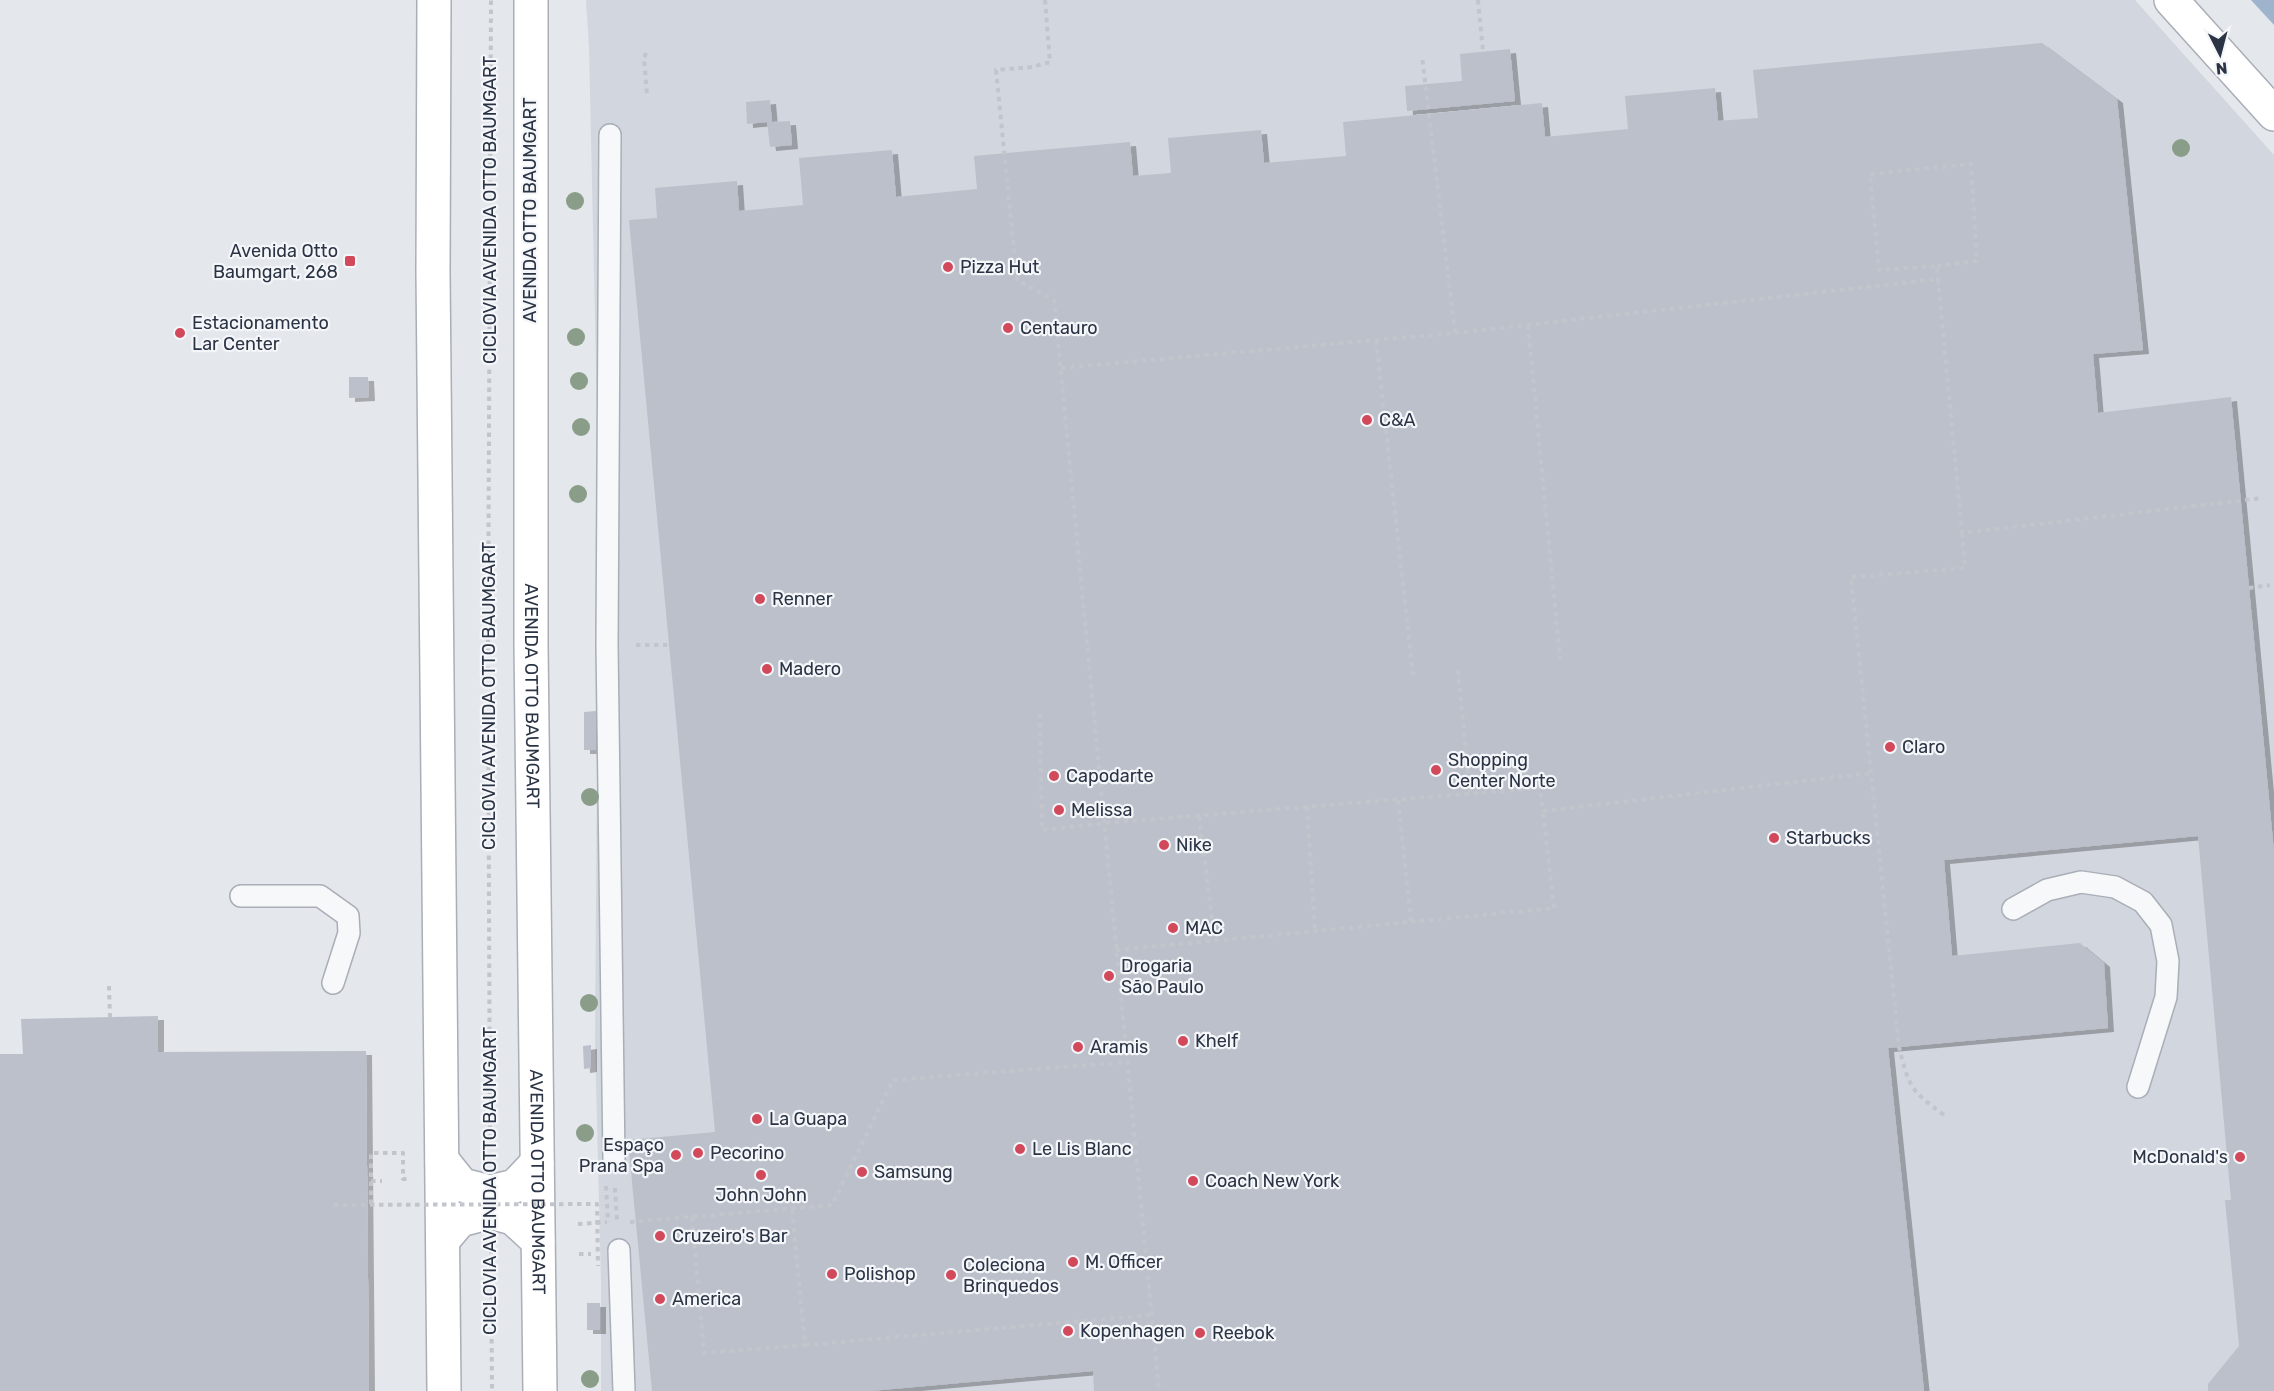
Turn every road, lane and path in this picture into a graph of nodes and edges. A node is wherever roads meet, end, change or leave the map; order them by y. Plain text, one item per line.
1 (434, 0) edge
2 (491, 0) edge
3 (531, 0) edge
4 (1045, 0) edge
5 (1478, 0) edge
6 (2171, 0) edge
7 (1483, 51) dead end
8 (646, 53) dead end
9 (1422, 56) dead end
10 (646, 95) dead end
11 (2274, 114) edge
12 (610, 135) dead end
13 (1937, 266) junction
14 (1938, 279) junction
15 (1528, 325) junction
16 (1455, 333) junction
17 (1376, 340) junction
18 (1061, 368) junction
19 (2263, 498) dead end
20 (1962, 533) junction
21 (2270, 585) dead end
22 (2249, 588) dead end
23 (1560, 659) dead end
24 (1458, 670) dead end
25 (1413, 675) dead end
26 (1040, 714) dead end
27 (1871, 773) junction
28 (1470, 794) junction
29 (1398, 800) junction
30 (1307, 807) junction
31 (1543, 811) junction
32 (1199, 816) junction
33 (1105, 823) junction
34 (241, 896) dead end
35 (2013, 909) dead end
36 (1411, 922) junction
37 (1315, 930) junction
38 (1215, 940) junction
39 (1116, 950) junction
40 (333, 983) dead end
41 (109, 986) dead end
42 (110, 1017) dead end
43 (1127, 1062) junction
44 (2139, 1087) dead end
45 (1944, 1115) dead end
46 (442, 1160) junction
47 (614, 1160) joint
48 (537, 1163) junction
49 (404, 1179) dead end
50 (371, 1181) junction
51 (382, 1181) dead end
52 (490, 1202) junction
53 (371, 1204) junction
54 (334, 1205) dead end
55 (792, 1209) junction
56 (692, 1217) junction
57 (606, 1222) dead end
58 (636, 1222) dead end
59 (578, 1224) dead end
60 (443, 1240) junction
61 (538, 1241) junction
62 (619, 1250) joint
63 (598, 1266) dead end
64 (1151, 1315) junction
65 (805, 1345) junction
66 (444, 1391) edge
67 (492, 1391) edge
68 (540, 1391) edge
69 (624, 1391) edge
70 (1159, 1391) edge

1 - 46 main road
2 - 52 path, CICLOVIA AVENIDA OTTO BAUMGART
3 - 48 main road, AVENIDA OTTO BAUMGART
4 - 18 path
5 - 7 path
6 - 11 main road
8 - 10 path
9 - 16 path
12 - 47 lane
13 - 13 path
13 - 14 path
14 - 15 path
14 - 20 path
15 - 16 path
15 - 23 path
16 - 17 path
17 - 18 path
17 - 25 path
18 - 33 path
19 - 20 path
20 - 27 path
21 - 22 path
24 - 28 path
26 - 33 path
27 - 31 path
27 - 45 path
28 - 29 path
28 - 31 path
29 - 30 path
29 - 36 path
30 - 32 path
30 - 37 path
31 - 36 path
32 - 33 path
32 - 38 path
33 - 39 path
34 - 40 lane
35 - 44 lane
36 - 37 path
37 - 38 path
38 - 39 path
39 - 43 path
41 - 42 path
43 - 55 path
43 - 64 path
46 - 52 main road
46 - 60 main road
47 - 62 path
48 - 52 main road
48 - 61 main road, AVENIDA OTTO BAUMGART
49 - 50 path
50 - 51 path
50 - 53 path
52 - 60 main road
52 - 61 main road
52 - 67 path, CICLOVIA AVENIDA OTTO BAUMGART
53 - 54 path, bridge
53 - 63 path, bridge
55 - 56 path
55 - 65 path
56 - 58 path
56 - 65 path
57 - 59 path
60 - 66 main road
61 - 68 main road, AVENIDA OTTO BAUMGART
62 - 69 lane
64 - 65 path
64 - 70 path

